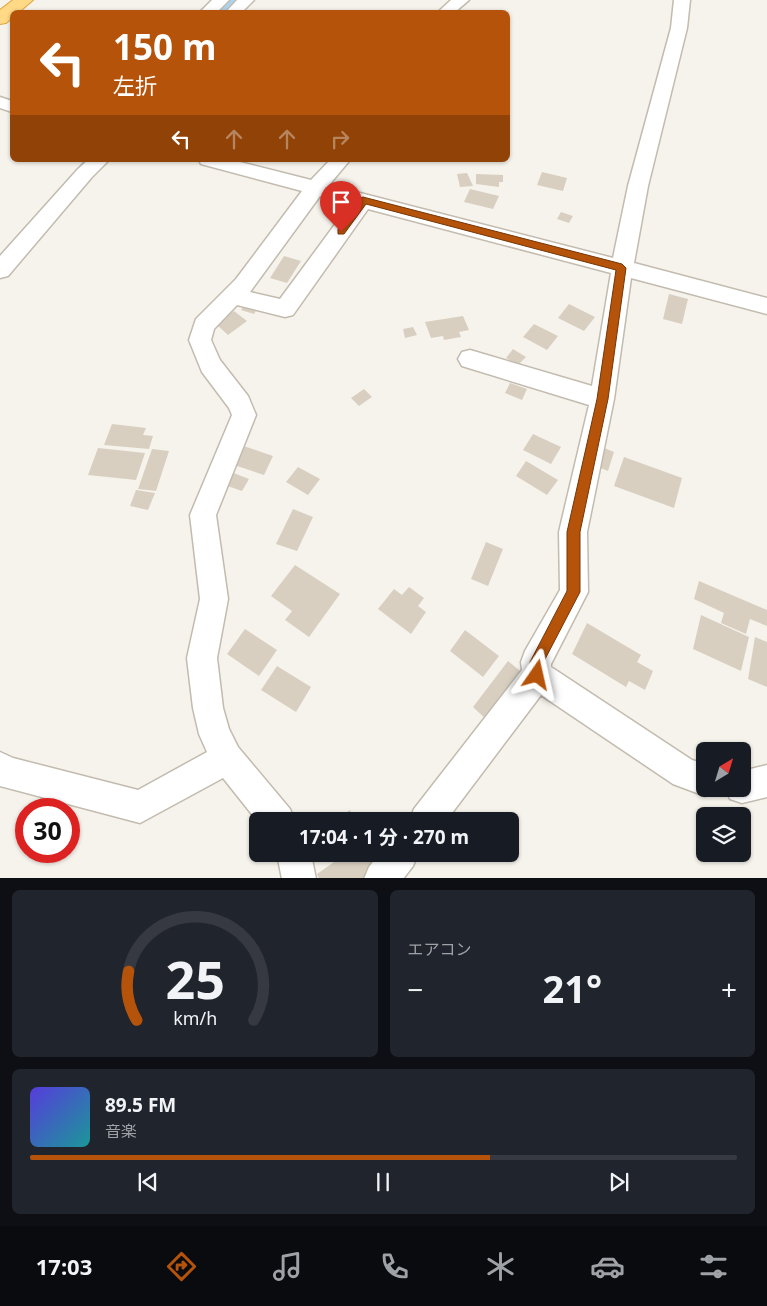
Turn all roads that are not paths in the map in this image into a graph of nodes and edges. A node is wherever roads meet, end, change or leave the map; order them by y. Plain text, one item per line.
1 (7, 0) edge
2 (24, 0) edge
3 (221, 0) edge
4 (246, 0) edge
5 (460, 0) edge
6 (682, 0) edge
7 (0, 5) edge
8 (11, 10) edge
9 (210, 10) edge
10 (236, 10) edge
11 (448, 10) edge
12 (10, 11) edge
13 (0, 19) edge
14 (73, 162) edge
15 (98, 162) edge
16 (216, 162) edge
17 (339, 162) edge
18 (315, 188) junction
19 (363, 200) junction
20 (0, 244) edge
21 (622, 268) junction
22 (0, 270) edge
23 (233, 296) junction
24 (767, 306) edge
25 (470, 359) dead end
26 (602, 399) junction
27 (537, 675) junction
28 (227, 758) junction
29 (2, 774) edge
30 (696, 777) edge
31 (767, 781) edge
32 (751, 785) edge
33 (271, 812) edge
34 (433, 812) edge
35 (296, 862) edge
36 (394, 862) edge
37 (299, 878) edge
38 (381, 878) edge

1 - 7 highway
2 - 8 highway
3 - 9 street
4 - 10 street
5 - 11 street
6 - 21 street
12 - 13 highway
14 - 20 street
15 - 22 street
16 - 18 street
17 - 18 street
18 - 19 street
18 - 23 street
19 - 21 street
19 - 23 street
21 - 24 street
21 - 26 street
23 - 28 street
25 - 26 street
26 - 27 street
27 - 30 street
27 - 34 street
28 - 29 street
28 - 33 street
31 - 32 street
35 - 37 street
36 - 38 street

